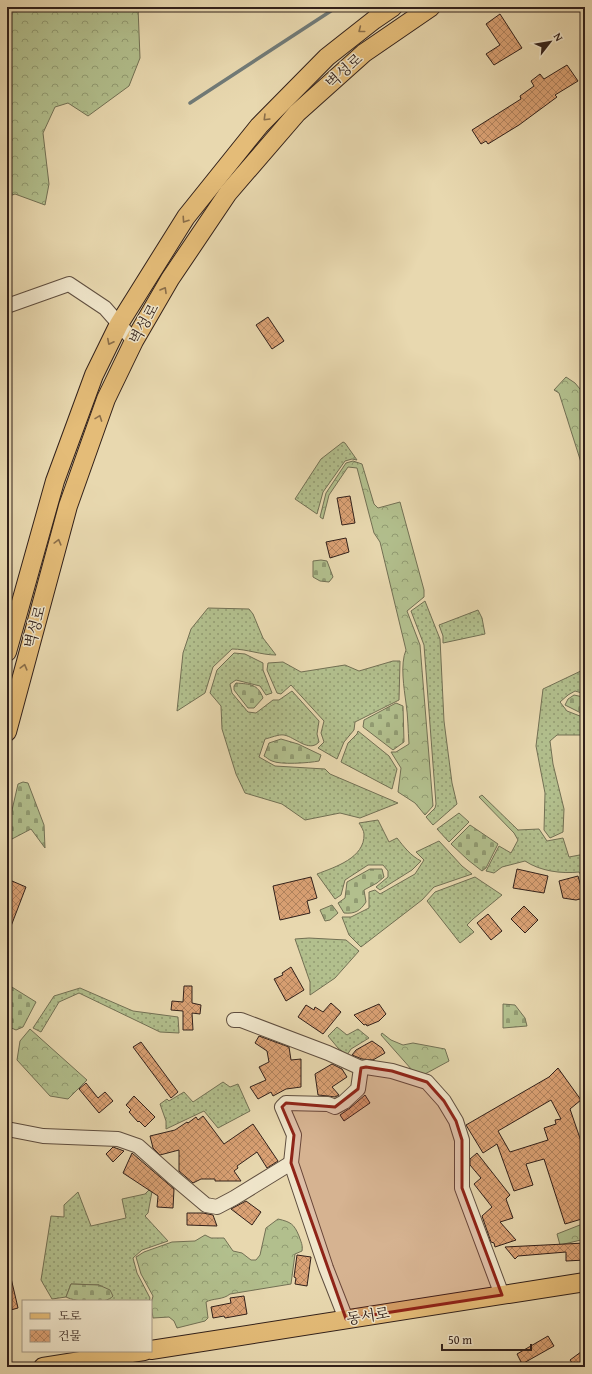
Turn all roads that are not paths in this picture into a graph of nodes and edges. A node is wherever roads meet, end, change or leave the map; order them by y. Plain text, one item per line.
1 (393, 7) edge
2 (431, 7) edge
3 (7, 306) edge
4 (119, 324) junction
5 (134, 340) junction
6 (7, 652) edge
7 (7, 732) edge
8 (234, 1020) dead end
9 (361, 1068) junction
10 (7, 1128) edge
11 (291, 1163) junction
12 (585, 1282) edge
13 (502, 1295) junction
14 (346, 1319) junction
15 (152, 1350) edge
16 (138, 1352) edge
17 (43, 1367) edge

1 -> 4 main road, 벽성로
5 -> 2 main road, 벽성로
3 - 4 street
4 - 5 street
4 -> 6 main road, 벽성로
7 -> 5 main road, 벽성로
8 - 9 street
9 - 11 street
9 - 13 street
10 - 11 street
11 - 14 street
12 - 13 main road, 동서로
13 - 14 main road, 동서로
14 - 15 main road, 동서로
16 - 17 main road

